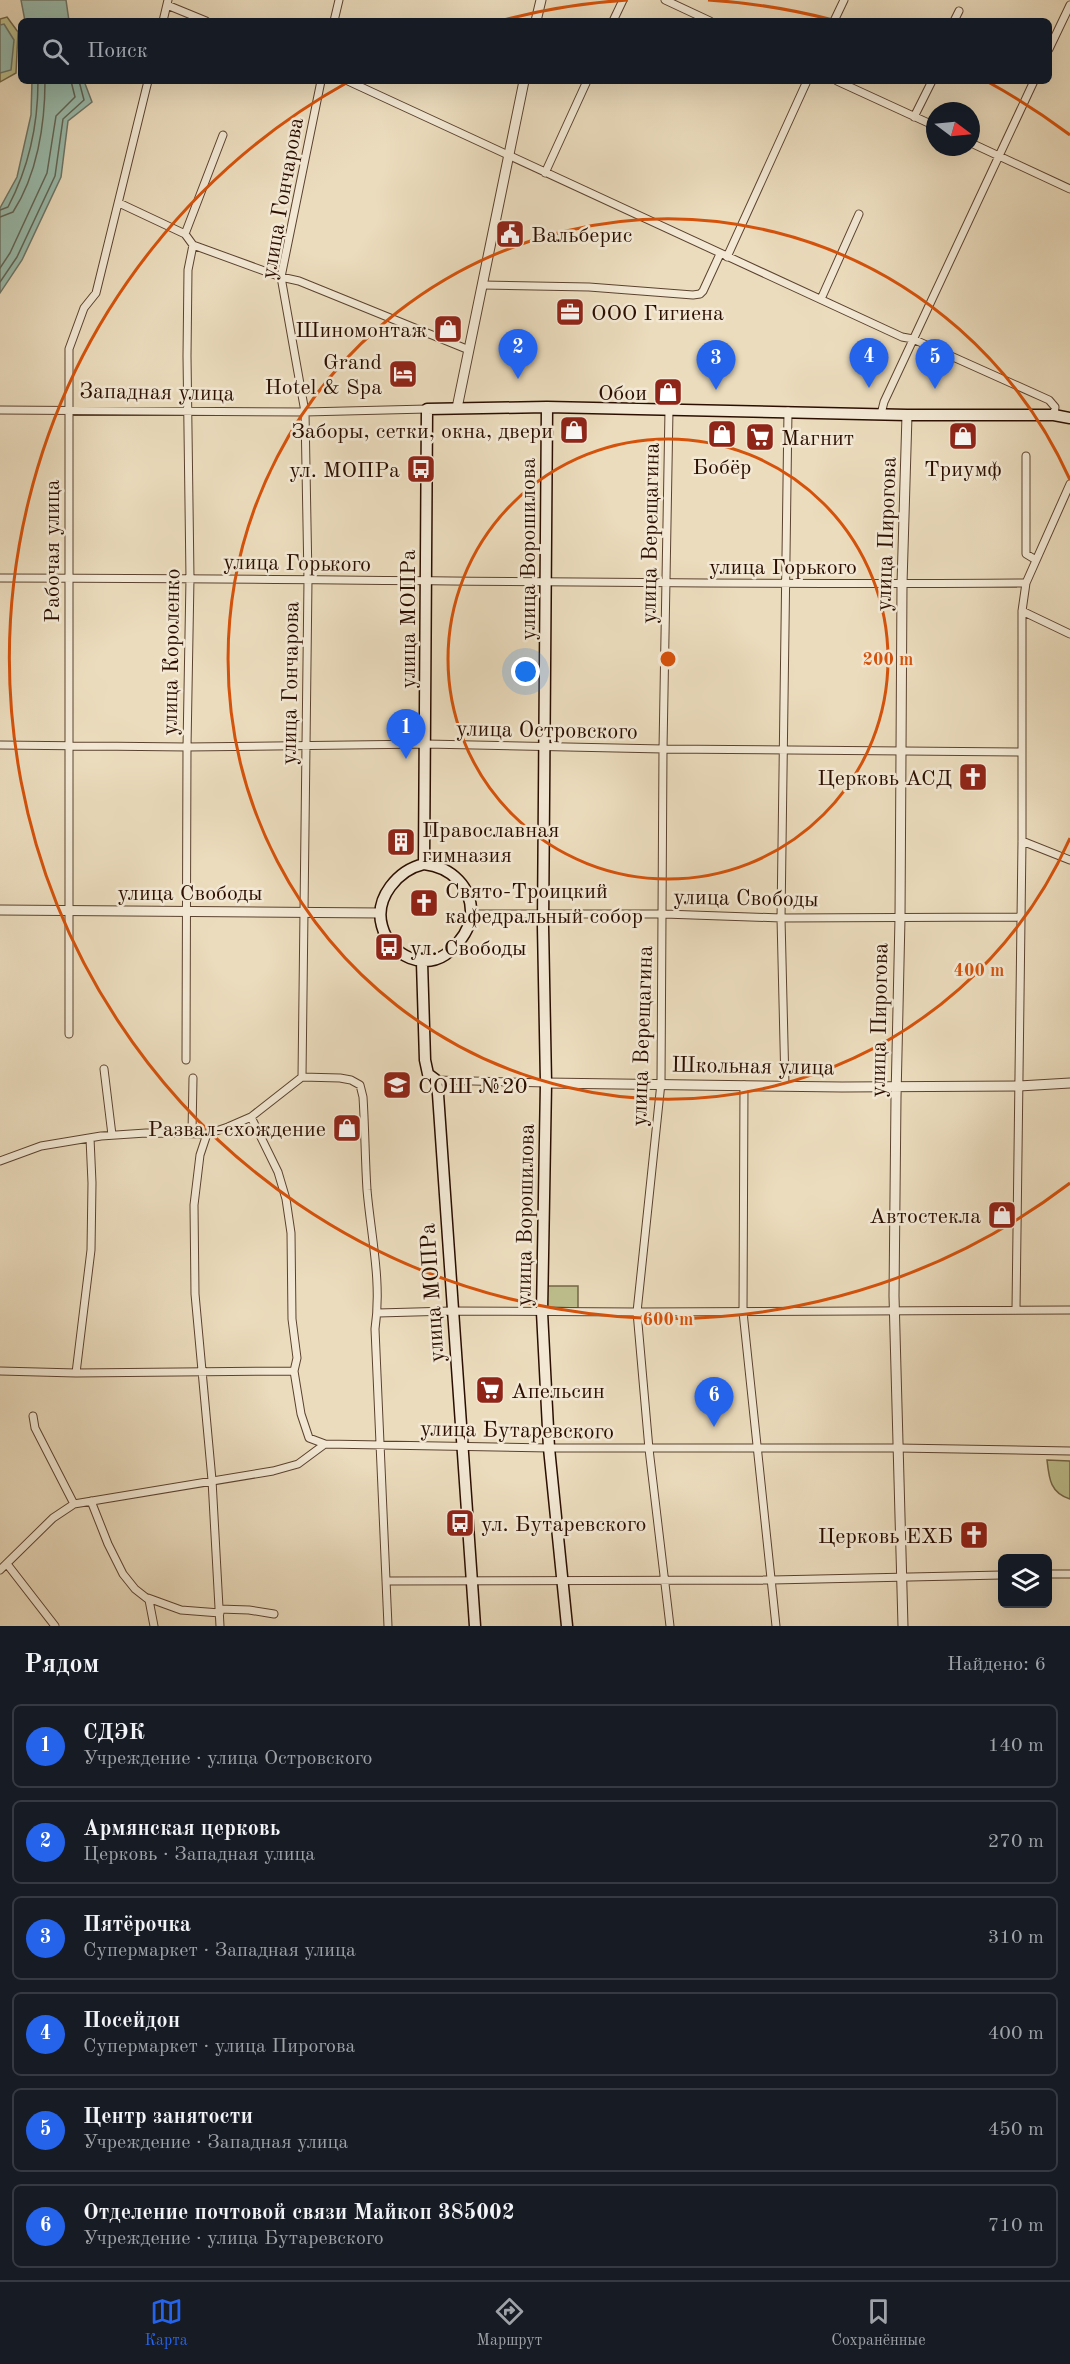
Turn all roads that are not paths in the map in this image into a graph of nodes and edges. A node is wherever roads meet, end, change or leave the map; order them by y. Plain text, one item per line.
1 (339, 0) edge
2 (541, 0) edge
3 (623, 0) edge
4 (665, 0) edge
5 (844, 0) edge
6 (167, 2) edge
7 (1070, 5) edge
8 (959, 11) dead end
9 (164, 18) edge
10 (200, 18) edge
11 (335, 18) edge
12 (537, 18) edge
13 (614, 18) edge
14 (704, 18) edge
15 (835, 18) edge
16 (956, 18) edge
17 (1052, 43) edge
18 (147, 84) edge
19 (320, 84) edge
20 (354, 84) edge
21 (523, 84) edge
22 (585, 84) edge
23 (806, 84) edge
24 (843, 84) edge
25 (930, 84) edge
26 (1033, 84) edge
27 (914, 117) junction
28 (926, 122) edge
29 (223, 135) dead end
30 (980, 147) edge
31 (508, 155) junction
32 (998, 156) junction
33 (545, 173) junction
34 (1070, 189) edge
35 (119, 203) junction
36 (859, 214) dead end
37 (185, 234) junction
38 (193, 245) junction
39 (723, 255) junction
40 (281, 277) junction
41 (482, 285) junction
42 (821, 299) junction
43 (913, 339) junction
44 (469, 350) junction
45 (547, 407) junction
46 (457, 408) junction
47 (427, 409) junction
48 (0, 410) edge
49 (69, 410) junction
50 (669, 410) junction
51 (187, 411) junction
52 (788, 411) junction
53 (305, 412) junction
54 (882, 414) junction
55 (907, 415) junction
56 (1054, 415) junction
57 (1070, 418) edge
58 (1026, 456) dead end
59 (1070, 484) edge
60 (1036, 560) junction
61 (0, 578) edge
62 (69, 578) junction
63 (190, 578) junction
64 (308, 580) junction
65 (427, 582) junction
66 (546, 582) junction
67 (666, 583) junction
68 (784, 583) junction
69 (1026, 583) junction
70 (902, 584) junction
71 (1022, 611) junction
72 (1070, 634) edge
73 (426, 744) junction
74 (0, 745) edge
75 (69, 746) junction
76 (307, 746) junction
77 (187, 747) junction
78 (546, 748) junction
79 (663, 749) junction
80 (783, 750) junction
81 (900, 751) junction
82 (1021, 752) junction
83 (1022, 841) junction
84 (1070, 860) edge
85 (424, 864) junction
86 (0, 910) edge
87 (69, 911) junction
88 (186, 912) junction
89 (306, 913) junction
90 (380, 913) junction
91 (471, 914) junction
92 (664, 914) junction
93 (543, 915) junction
94 (781, 918) junction
95 (900, 918) junction
96 (1020, 918) junction
97 (422, 962) junction
98 (69, 1034) dead end
99 (186, 1060) dead end
100 (104, 1069) dead end
101 (302, 1077) junction
102 (193, 1078) dead end
103 (436, 1080) junction
104 (546, 1083) junction
105 (661, 1083) junction
106 (1070, 1083) edge
107 (744, 1085) junction
108 (785, 1085) junction
109 (898, 1086) junction
110 (1019, 1086) junction
111 (251, 1117) junction
112 (192, 1132) junction
113 (207, 1134) junction
114 (112, 1135) junction
115 (90, 1138) junction
116 (0, 1161) edge
117 (1016, 1310) junction
118 (1070, 1310) edge
119 (452, 1311) junction
120 (894, 1311) junction
121 (542, 1312) junction
122 (637, 1312) junction
123 (743, 1312) junction
124 (378, 1313) junction
125 (0, 1371) edge
126 (294, 1371) junction
127 (201, 1372) junction
128 (76, 1373) junction
129 (33, 1416) dead end
130 (325, 1444) junction
131 (379, 1445) junction
132 (461, 1446) junction
133 (898, 1448) junction
134 (549, 1449) junction
135 (649, 1449) junction
136 (757, 1449) junction
137 (1070, 1451) edge
138 (212, 1480) junction
139 (91, 1501) junction
140 (74, 1504) junction
141 (8, 1564) junction
142 (0, 1570) edge
143 (1052, 1574) edge
144 (1070, 1574) edge
145 (998, 1575) edge
146 (902, 1577) junction
147 (562, 1580) junction
148 (665, 1580) junction
149 (772, 1580) junction
150 (386, 1581) junction
151 (471, 1581) junction
152 (145, 1598) junction
153 (219, 1611) junction
154 (274, 1614) dead end
155 (55, 1626) edge
156 (154, 1626) edge
157 (220, 1626) edge
158 (388, 1626) edge
159 (475, 1626) edge
160 (567, 1626) edge
161 (670, 1626) edge
162 (776, 1626) edge
163 (903, 1626) edge

1 - 11 street
2 - 12 street
3 - 13 street
4 - 14 street
5 - 15 street
6 - 9 street
6 - 10 street
7 - 17 street
8 - 16 street
18 - 35 street, Рабочая улица
19 - 40 street, улица Гончарова
20 - 31 street
21 - 31 street
22 - 33 street
23 - 39 street
24 - 27 street
25 - 27 street
26 - 32 street
27 - 28 street
29 - 37 street
30 - 32 street
31 - 33 street
31 - 41 street
32 - 34 street
32 - 43 street
33 - 39 street
35 - 37 street
35 - 49 street, Рабочая улица
36 - 42 street
37 - 38 street
38 - 40 street
38 - 51 street, улица Короленко
39 - 41 street
39 - 42 street
40 - 44 street
40 - 53 street, улица Гончарова
41 - 44 street
42 - 43 street
43 - 54 street
43 - 56 street
44 - 46 street
45 - 46 main road, Западная улица
45 - 50 main road, Западная улица
45 - 66 main road, улица Ворошилова
46 - 47 main road, Западная улица
47 - 53 street, Западная улица
47 - 65 main road, улица МОПРа
48 - 49 street, Западная улица
49 - 51 street, Западная улица
49 - 62 street, Рабочая улица
50 - 52 main road, Западная улица
50 - 67 street, улица Верещагина
51 - 53 street, Западная улица
51 - 63 street, улица Короленко
52 - 54 main road, Западная улица
52 - 68 street
53 - 64 street, улица Гончарова
54 - 55 main road, Западная улица
55 - 56 main road, Западная улица
55 - 70 street, улица Пирогова
56 - 57 main road, Западная улица
58 - 60 street
59 - 60 street
60 - 69 street
61 - 62 street, улица Горького
62 - 63 street, улица Горького
62 - 75 street, Рабочая улица
63 - 64 street, улица Горького
63 - 77 street, улица Короленко
64 - 65 street, улица Горького
64 - 76 street, улица Гончарова
65 - 66 street, улица Горького
65 - 73 main road, улица МОПРа
66 - 67 street, улица Горького
66 - 78 main road, улица Ворошилова
67 - 68 street, улица Горького
67 - 79 street, улица Верещагина
68 - 70 street, улица Горького
68 - 80 street
69 - 70 street, улица Горького
69 - 71 street
70 - 81 street, улица Пирогова
71 - 72 street
71 - 82 street
73 - 76 street, улица Островского
73 - 78 street, улица Островского
73 - 85 main road, улица МОПРа
74 - 75 street, улица Островского
75 - 77 street, улица Островского
75 - 87 street, Рабочая улица
76 - 77 street, улица Островского
76 - 89 street, улица Гончарова
77 - 88 street, улица Короленко
78 - 79 street, улица Островского
78 - 93 main road, улица Ворошилова
79 - 80 street, улица Островского
79 - 92 street, улица Верещагина
80 - 81 street, улица Островского
80 - 94 street
81 - 82 street, улица Островского
81 - 95 street, улица Пирогова
82 - 83 street
83 - 84 street
83 - 96 street
85 - 90 main road
85 - 91 main road
86 - 87 street, улица Свободы
87 - 88 street, улица Свободы
87 - 98 street, Рабочая улица
88 - 89 street, улица Свободы
88 - 99 street, улица Короленко
89 - 90 street, улица Свободы
89 - 101 street, улица Гончарова
90 - 97 main road
91 - 93 street, улица Свободы
91 - 97 main road
92 - 93 street, улица Свободы
92 - 94 street, улица Свободы
92 - 105 street, улица Верещагина
93 - 104 main road, улица Ворошилова
94 - 95 street, улица Свободы
94 - 108 street
95 - 96 street, улица Свободы
95 - 109 street, улица Пирогова
96 - 110 street
97 - 103 main road, улица МОПРа
100 - 114 street
101 - 111 street
101 - 124 street
102 - 112 street
103 - 104 street, Школьная улица
103 - 119 main road, улица МОПРа
104 - 105 street, Школьная улица
104 - 121 main road, улица Ворошилова
105 - 107 street, Школьная улица
105 - 122 street, улица Верещагина
106 - 110 street, Школьная улица
107 - 108 street, Школьная улица
107 - 123 street
108 - 109 street, Школьная улица
109 - 110 street, Школьная улица
109 - 120 street, улица Пирогова
110 - 117 street
111 - 113 street
111 - 126 street
112 - 113 street
112 - 114 street
113 - 127 street
114 - 115 street
115 - 116 street
115 - 128 street
117 - 118 street
117 - 120 street
119 - 121 street
119 - 124 street
119 - 132 main road, улица МОПРа
120 - 123 street
120 - 133 street, улица Пирогова
121 - 122 street
121 - 134 main road, улица Ворошилова
122 - 123 street
122 - 135 street, улица Верещагина
123 - 136 street
124 - 131 street
125 - 128 street
126 - 127 street
126 - 130 street
127 - 128 street
127 - 138 street
129 - 140 street
130 - 131 street, улица Бутаревского
130 - 138 street
131 - 132 street, улица Бутаревского
131 - 150 street
132 - 134 street, улица Бутаревского
132 - 151 main road, улица МОПРа
133 - 136 street, улица Бутаревского
133 - 137 street, улица Бутаревского
133 - 146 street, улица Пирогова
134 - 135 street, улица Бутаревского
134 - 147 main road, улица Ворошилова
135 - 136 street, улица Бутаревского
135 - 148 street, улица Верещагина
136 - 149 street
138 - 139 street
138 - 153 street
139 - 140 street
139 - 152 street
140 - 141 street
141 - 142 street
141 - 155 street
143 - 144 street
145 - 146 street
146 - 149 street
146 - 163 street, улица Пирогова
147 - 148 street
147 - 151 street
147 - 160 main road, улица Ворошилова
148 - 149 street
148 - 161 street, улица Верещагина
149 - 162 street
150 - 151 street
150 - 158 street
151 - 159 main road, улица МОПРа
152 - 153 street
152 - 156 street
153 - 154 street
153 - 157 street

